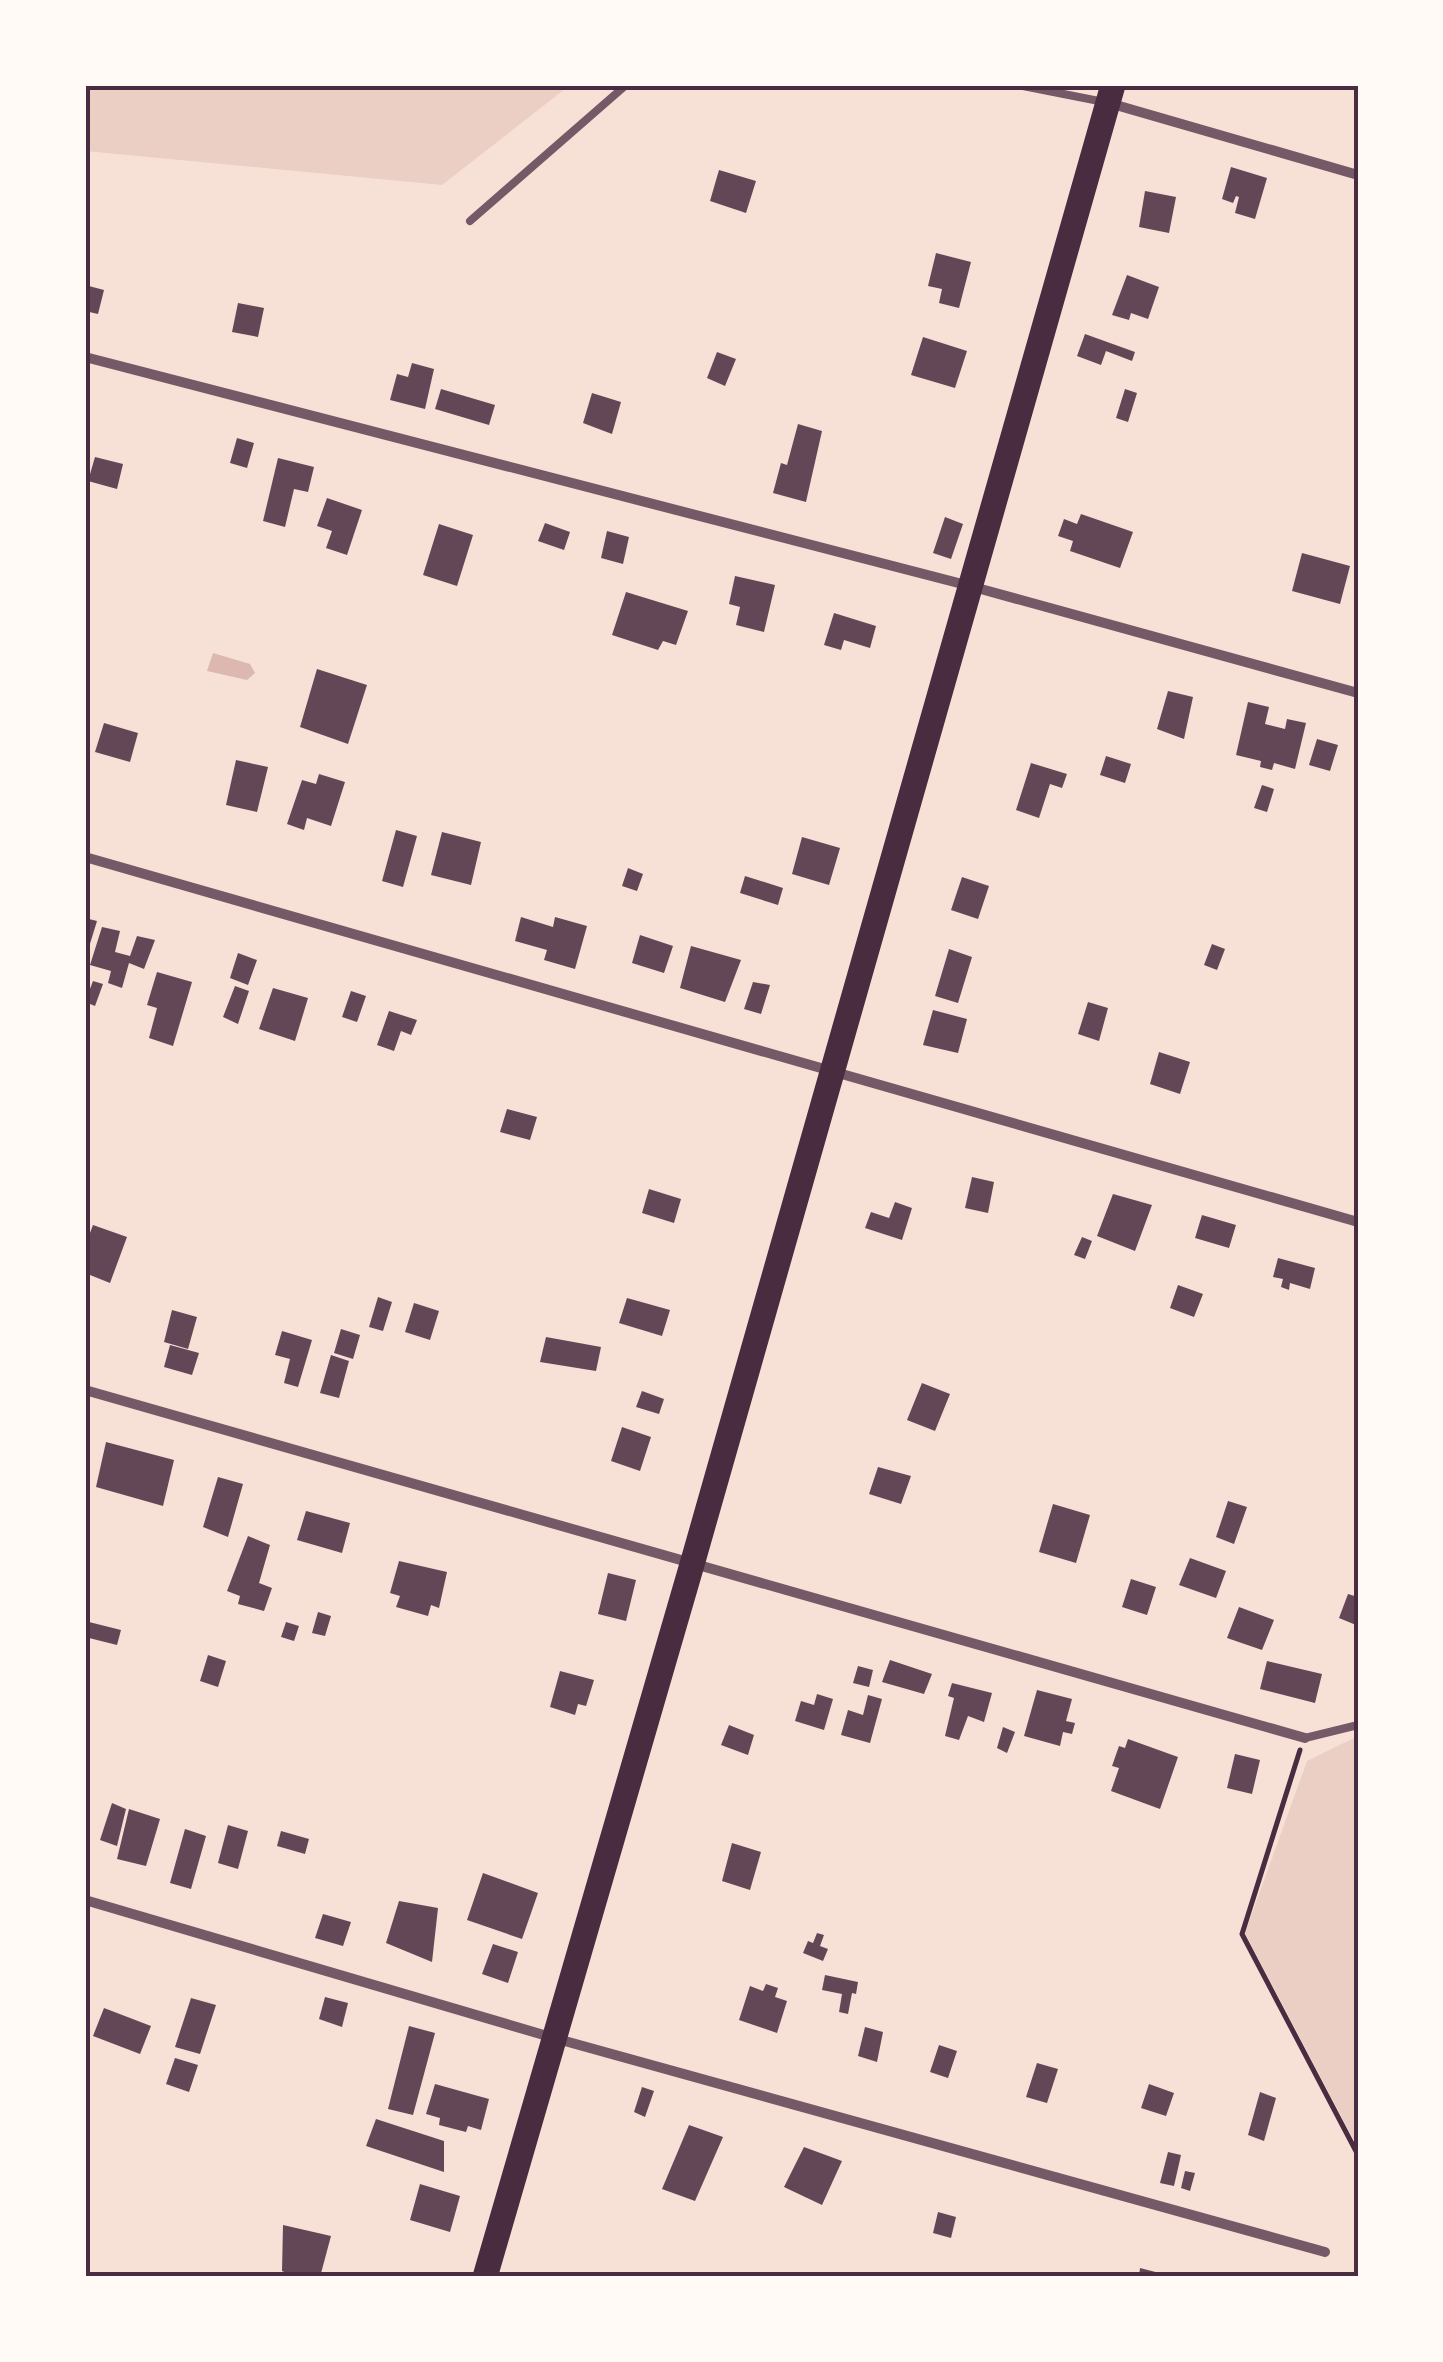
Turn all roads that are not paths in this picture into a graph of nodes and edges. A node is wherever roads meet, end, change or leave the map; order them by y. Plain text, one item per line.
1 (626, 85) edge
2 (1018, 85) edge
3 (1111, 94) edge
4 (1358, 175) edge
5 (470, 222) dead end
6 (85, 357) edge
7 (970, 586) junction
8 (1358, 694) edge
9 (85, 858) edge
10 (831, 1072) junction
11 (1358, 1222) edge
12 (85, 1390) edge
13 (694, 1562) junction
14 (1358, 1725) edge
15 (1305, 1738) joint
16 (85, 1900) edge
17 (554, 2038) junction
18 (1325, 2252) dead end
19 (486, 2277) edge

1 - 5 lane
2 - 3 lane
3 - 4 street
3 - 7 highway
6 - 7 street
7 - 8 street
7 - 10 highway
9 - 10 street
10 - 11 street
10 - 13 highway
12 - 13 street
13 - 15 street
13 - 17 highway
14 - 15 lane
16 - 17 street
17 - 18 street
17 - 19 highway

